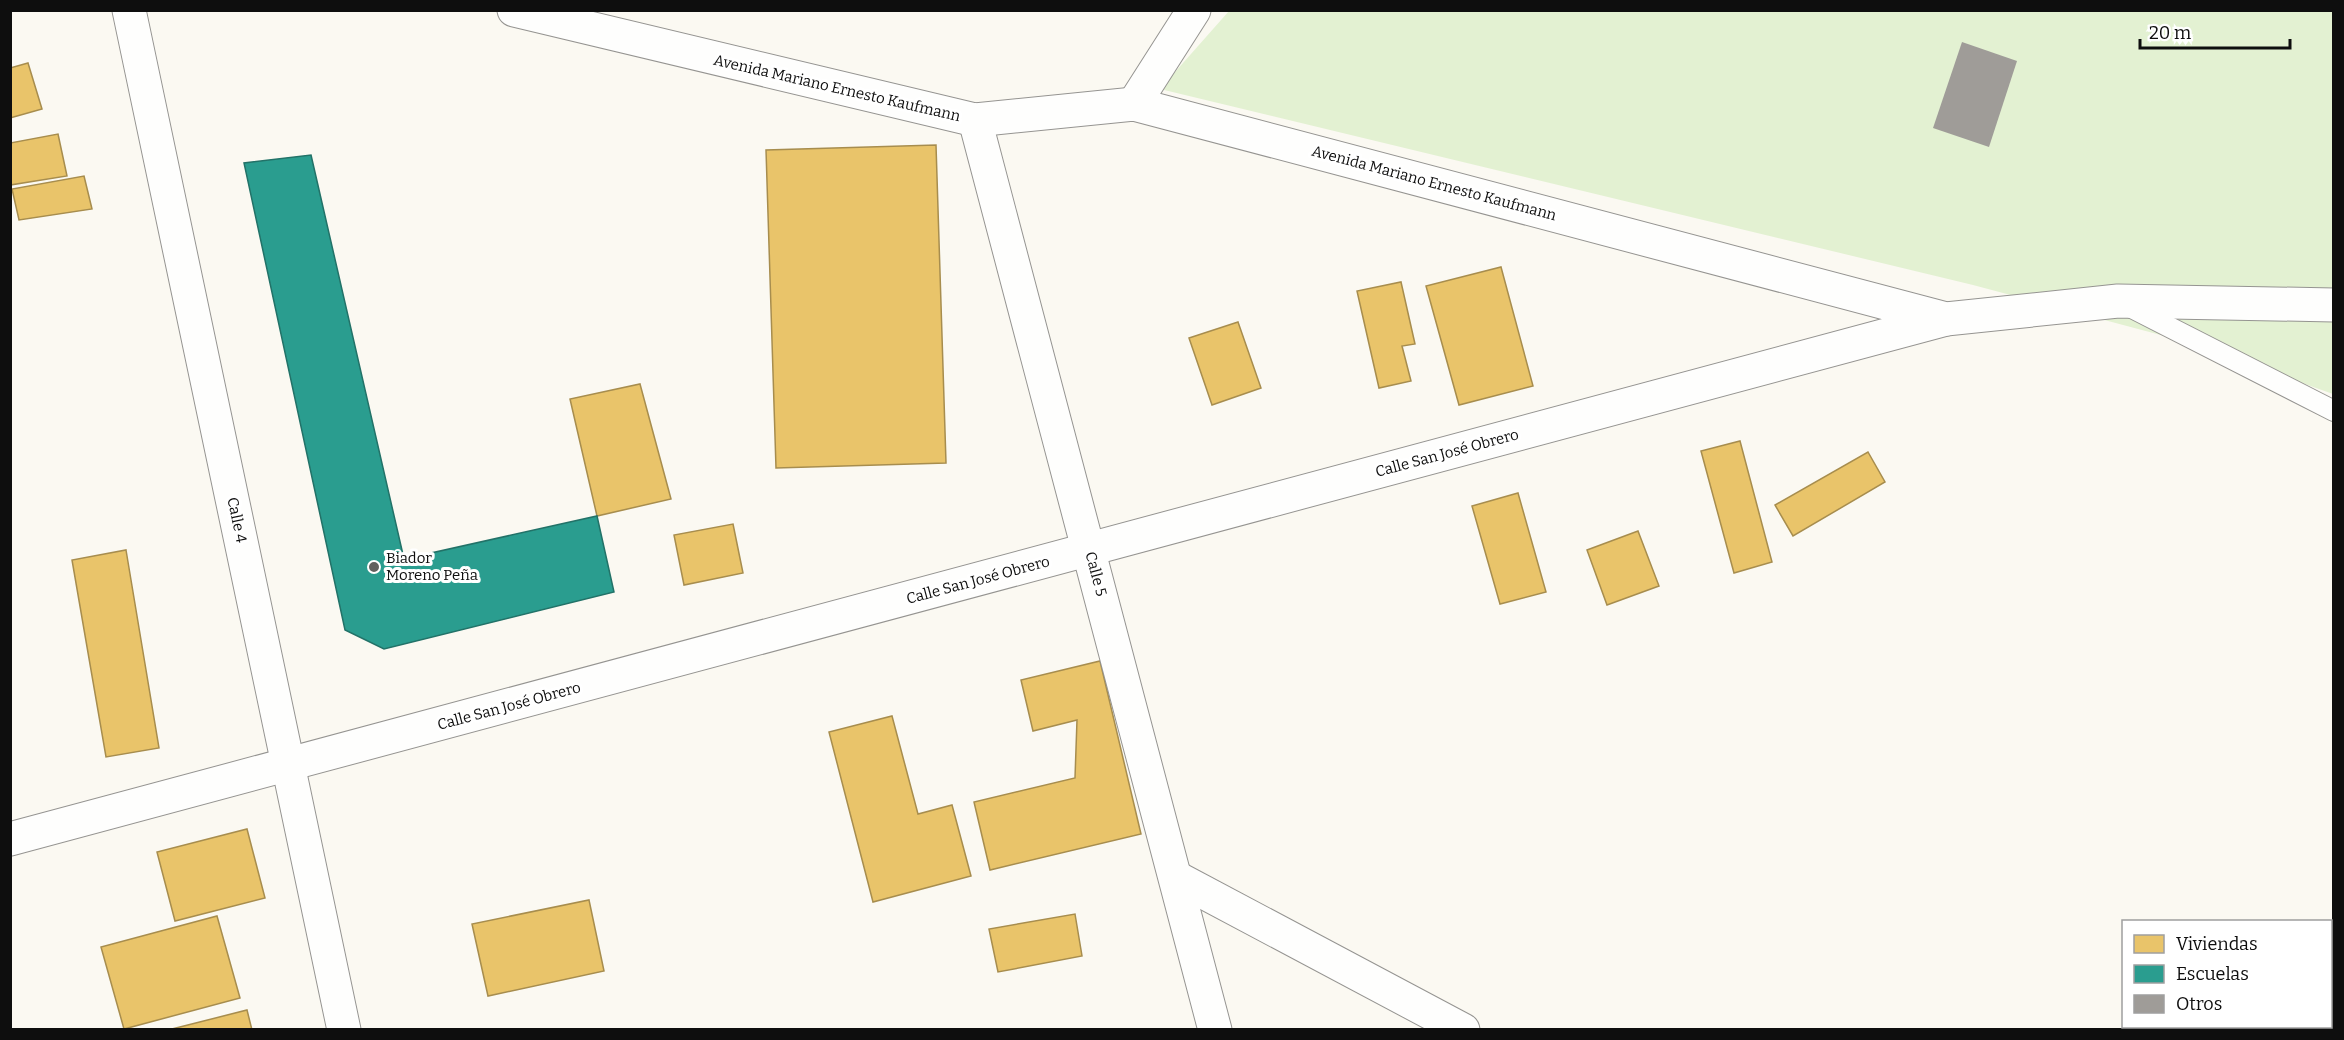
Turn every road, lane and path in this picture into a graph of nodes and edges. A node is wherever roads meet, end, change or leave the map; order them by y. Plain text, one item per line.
1 (129, 10) edge
2 (514, 10) edge
3 (1194, 10) edge
4 (1134, 104) junction
5 (975, 120) junction
6 (2118, 301) junction
7 (2334, 304) edge
8 (1946, 319) junction
9 (2334, 411) edge
10 (1090, 550) junction
11 (288, 765) junction
12 (10, 839) edge
13 (1177, 878) junction
14 (344, 1029) edge
15 (1215, 1029) edge
16 (1463, 1029) edge

1 - 11 street, Calle 4
2 - 5 street, Avenida Mariano Ernesto Kaufmann
3 - 4 street
4 - 5 street, Avenida Mariano Ernesto Kaufmann
4 - 8 street, Avenida Mariano Ernesto Kaufmann
5 - 10 street, Calle 5
6 - 7 street, Avenida Mariano Ernesto Kaufmann
6 - 8 street, Avenida Mariano Ernesto Kaufmann
6 - 9 lane
8 - 10 street, Calle San José Obrero
10 - 11 street, Calle San José Obrero
10 - 13 street, Calle 5
11 - 12 street, Calle San José Obrero
11 - 14 street, Calle 4
13 - 15 street, Calle 5
13 - 16 street

